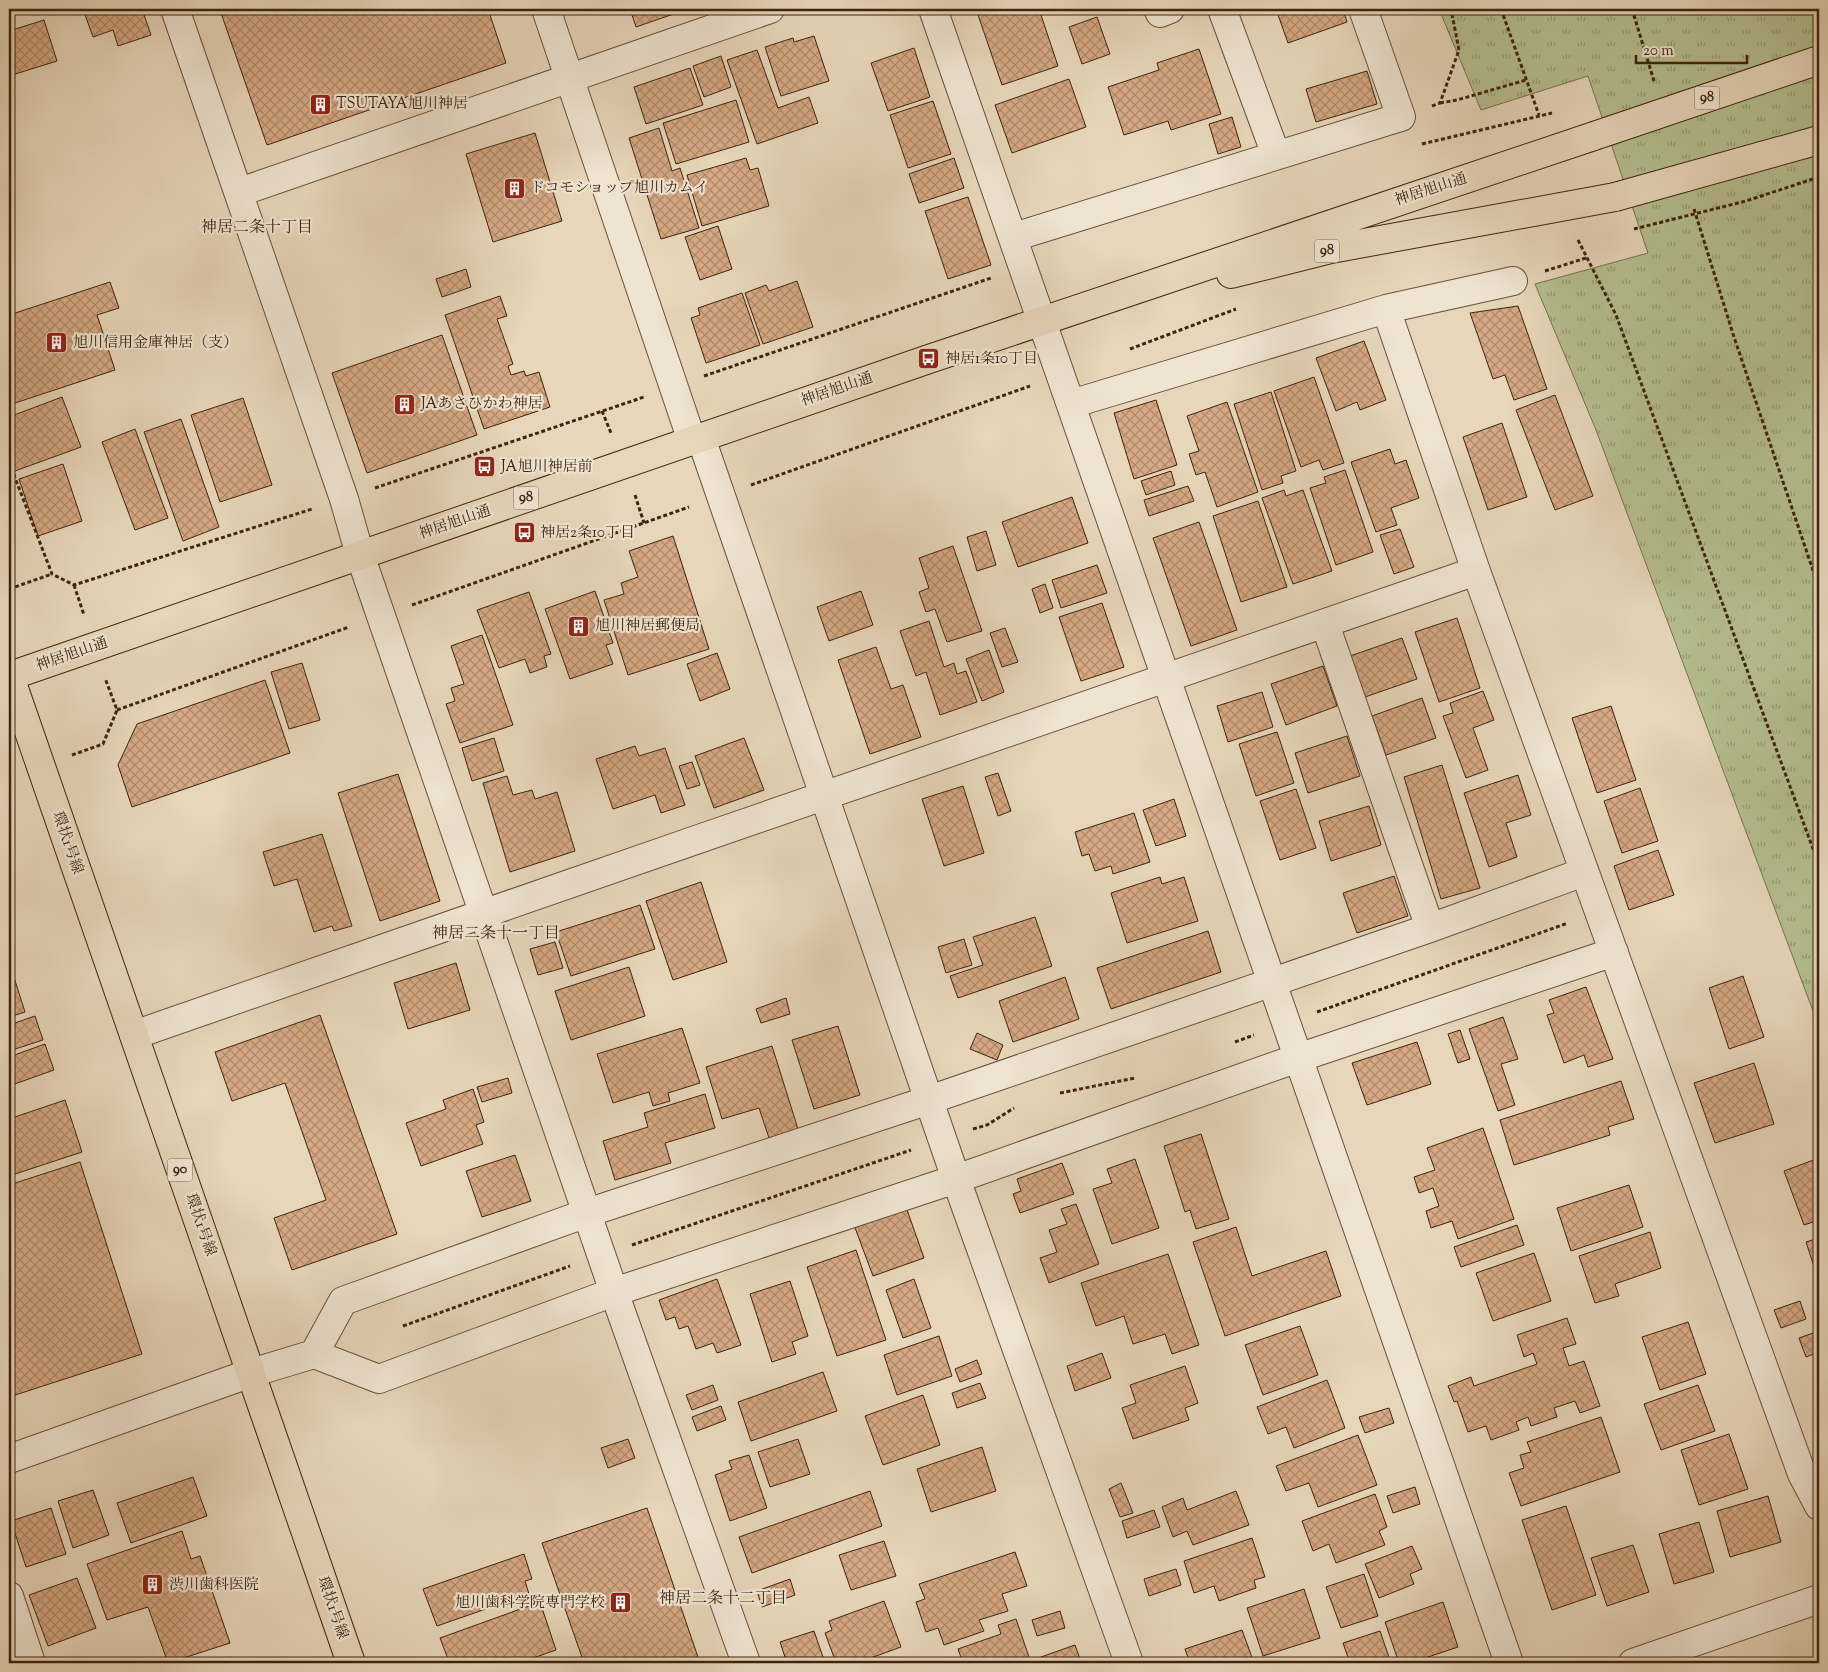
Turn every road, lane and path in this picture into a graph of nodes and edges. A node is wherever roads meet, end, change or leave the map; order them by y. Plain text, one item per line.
1 (175, 9) edge
2 (546, 9) edge
3 (770, 9) edge
4 (933, 9) edge
5 (1158, 9) edge
6 (1170, 9) edge
7 (1222, 9) edge
8 (1363, 9) edge
9 (1451, 9) edge
10 (1501, 9) edge
11 (1632, 9) edge
12 (1819, 60) edge
13 (569, 79) junction
14 (1526, 80) junction
15 (1655, 84) dead end
16 (1440, 103) junction
17 (1539, 115) dead end
18 (1401, 117) junction
19 (1819, 140) edge
20 (1276, 155) junction
21 (1819, 178) edge
22 (240, 192) junction
23 (1693, 206) dead end
24 (1626, 231) dead end
25 (1014, 237) junction
26 (1578, 240) dead end
27 (1586, 258) junction
28 (1025, 267) junction
29 (1555, 268) dead end
30 (1513, 281) dead end
31 (1386, 308) junction
32 (1042, 320) junction
33 (1061, 375) junction
34 (672, 387) junction
35 (1071, 404) junction
36 (696, 439) junction
37 (9, 462) edge
38 (720, 496) junction
39 (344, 499) junction
40 (360, 555) junction
41 (1476, 571) junction
42 (52, 574) junction
43 (9, 588) edge
44 (1819, 588) edge
45 (381, 616) junction
46 (1325, 624) junction
47 (9, 676) edge
48 (1166, 680) junction
49 (103, 744) dead end
50 (824, 795) junction
51 (1819, 865) edge
52 (1584, 872) junction
53 (483, 912) junction
54 (1599, 912) junction
55 (1430, 928) junction
56 (1614, 952) junction
57 (1272, 981) junction
58 (1286, 1023) junction
59 (134, 1035) junction
60 (1232, 1043) dead end
61 (1298, 1058) junction
62 (1141, 1077) dead end
63 (1057, 1094) dead end
64 (929, 1100) junction
65 (1020, 1104) dead end
66 (942, 1140) junction
67 (956, 1178) junction
68 (588, 1213) junction
69 (602, 1255) junction
70 (614, 1292) junction
71 (403, 1326) dead end
72 (314, 1354) junction
73 (251, 1373) junction
74 (9, 1459) edge
75 (1819, 1506) edge
76 (9, 1596) edge
77 (1819, 1599) edge
78 (32, 1663) edge
79 (351, 1663) edge
80 (746, 1663) edge
81 (1128, 1663) edge
82 (1509, 1663) edge
83 (1633, 1663) edge

1 - 22 street
2 - 13 street
3 - 13 street
4 - 25 street
5 - 6 street
7 - 20 street
8 - 18 street
9 - 16 path
10 - 14 path
11 - 15 path
12 - 32 main road, 神居旭山通 / 98, bridge
13 - 22 street
13 - 34 street
14 - 16 path
14 - 17 path
16 - 18 path
18 - 20 street
19 - 32 main road, 神居旭山通 / 98, bridge
20 - 25 street
21 - 24 path, bridge
22 - 39 street
23 - 44 path
25 - 28 street
26 - 27 path
27 - 29 path
27 - 51 path
28 - 32 street
28 - 34 path
30 - 31 street
31 - 35 street
31 - 41 street
32 - 33 street
32 - 36 main road, 神居旭山通 / 98
33 - 35 street
33 - 38 path
34 - 36 street
34 - 39 path
35 - 48 street
36 - 38 street
36 - 40 main road, 神居旭山通 / 98
37 - 42 path
38 - 45 path
38 - 50 street
39 - 40 street
39 - 42 path
40 - 45 street
40 - 47 main road, 神居旭山通 / 98
41 - 46 street
41 - 52 street
42 - 43 path
45 - 49 path
45 - 53 street
46 - 48 street
46 - 55 street
47 - 59 main road, 環状1号線 / 90
48 - 50 street
48 - 57 street
50 - 53 street
50 - 64 street
52 - 54 street
52 - 55 street
53 - 59 street
53 - 68 street
54 - 56 street
54 - 58 path
55 - 57 street
56 - 61 street
56 - 75 street
57 - 58 street
57 - 64 street
58 - 60 path
58 - 61 street
59 - 73 main road, 環状1号線 / 90
61 - 67 street
61 - 82 street
62 - 63 path
64 - 66 street
64 - 68 street
65 - 66 path
66 - 67 street
66 - 69 path
67 - 70 street
67 - 81 street
68 - 69 street
68 - 72 street
69 - 70 street
69 - 71 path
70 - 72 street
70 - 80 street
72 - 73 street
73 - 74 street
73 - 79 main road, 環状1号線 / 90
76 - 78 street
77 - 83 street

